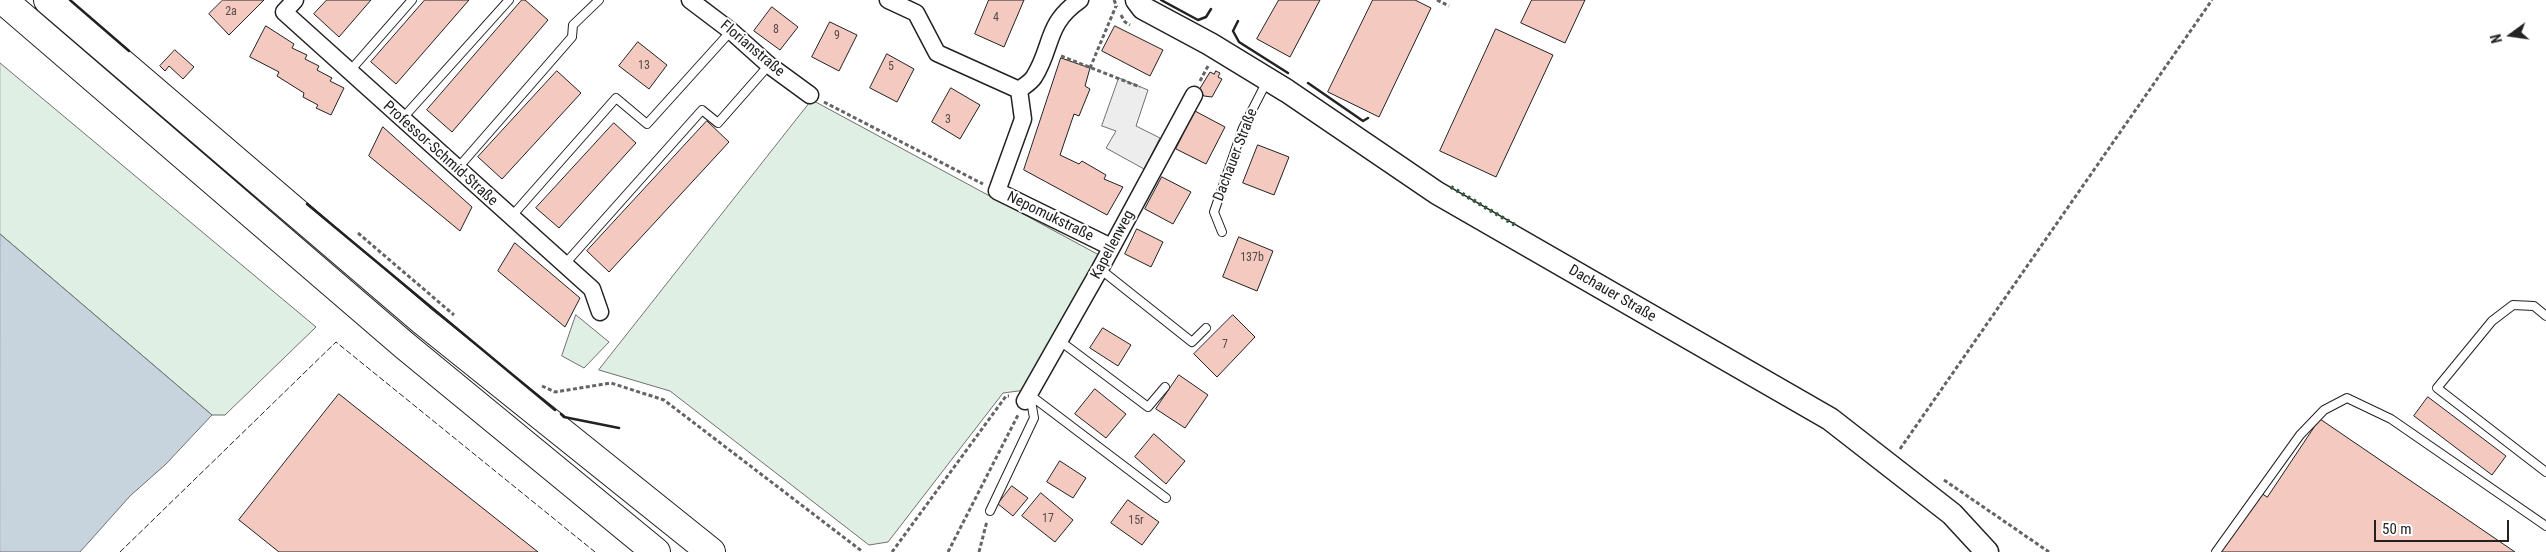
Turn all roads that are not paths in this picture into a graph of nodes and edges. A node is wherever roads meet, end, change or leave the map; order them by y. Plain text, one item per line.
1 (3, 0) edge
2 (48, 0) edge
3 (295, 0) edge
4 (412, 0) edge
5 (509, 0) edge
6 (599, 0) edge
7 (693, 0) edge
8 (888, 0) edge
9 (1080, 0) edge
10 (1132, 4) edge
11 (731, 31) junction
12 (769, 65) junction
13 (349, 72) junction
14 (1268, 79) junction
15 (1019, 90) junction
16 (810, 95) road end
17 (1194, 95) road end
18 (402, 119) junction
19 (457, 169) junction
20 (511, 217) junction
21 (1222, 232) dead end
22 (1111, 248) junction
23 (564, 265) junction
24 (1100, 269) junction
25 (600, 312) dead end
26 (2546, 316) edge
27 (1206, 328) dead end
28 (1060, 341) junction
29 (1165, 387) dead end
30 (1028, 398) junction
31 (2546, 472) edge
32 (1166, 498) dead end
33 (990, 511) road end
34 (1952, 514) junction
35 (2546, 526) edge
36 (656, 552) edge
37 (711, 552) edge
38 (1974, 552) edge
39 (1987, 552) edge
40 (2216, 552) edge

1 - 36 highway
2 - 37 highway
3 - 13 street, Professor-Schmid-Straße
4 - 13 lane
5 - 18 lane
6 - 19 lane
7 - 11 street, Florianstraße
8 - 15 street
9 - 15 street
10 - 14 street, Dachauer Straße
11 - 12 street, Florianstraße
11 - 20 lane
12 - 16 street, Florianstraße
12 - 23 lane
13 - 18 street, Professor-Schmid-Straße
14 - 21 lane, Dachauer Straße
14 - 34 street, Dachauer Straße
15 - 22 street, Nepomukstraße
17 - 22 street, Kapellenweg
18 - 19 street, Professor-Schmid-Straße
19 - 20 street, Professor-Schmid-Straße
20 - 23 street, Professor-Schmid-Straße
22 - 24 street, Kapellenweg
23 - 25 street, Professor-Schmid-Straße
24 - 27 lane
24 - 28 street, Kapellenweg
26 - 31 lane
28 - 29 lane
28 - 30 street, Kapellenweg
30 - 32 lane
30 - 33 lane
34 - 38 street, Dachauer Straße
34 - 39 street, Dachauer Straße
35 - 40 lane

